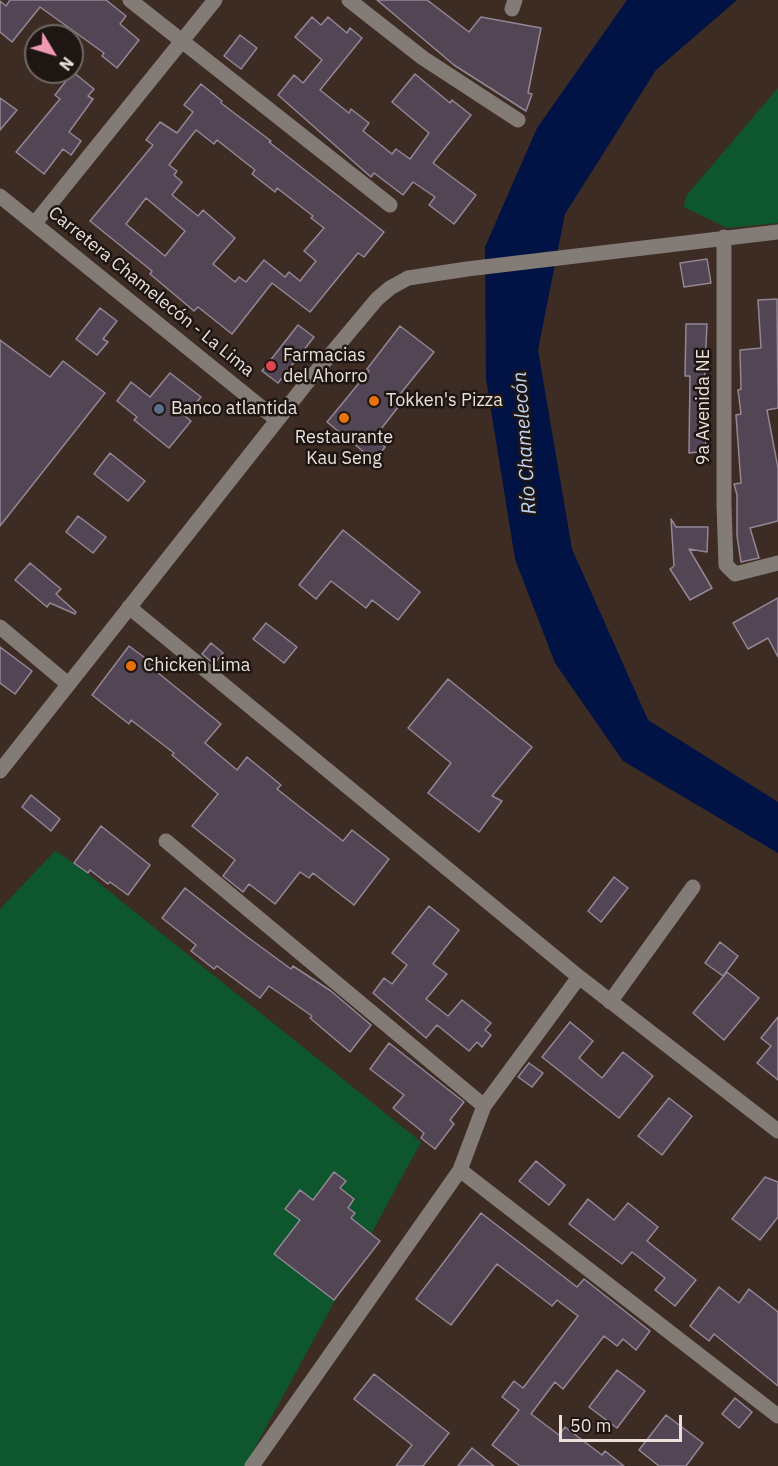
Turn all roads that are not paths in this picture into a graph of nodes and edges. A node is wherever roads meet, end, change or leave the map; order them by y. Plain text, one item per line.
1 (130, 0) edge
2 (215, 0) edge
3 (349, 0) edge
4 (183, 41) junction
5 (518, 120) dead end
6 (0, 196) edge
7 (390, 205) dead end
8 (35, 223) junction
9 (778, 232) edge
10 (718, 238) junction
11 (277, 420) junction
12 (778, 563) edge
13 (129, 607) junction
14 (0, 627) edge
15 (68, 684) junction
16 (5, 754) edge
17 (0, 771) edge
18 (166, 842) dead end
19 (693, 887) dead end
20 (579, 977) junction
21 (610, 1002) junction
22 (484, 1106) junction
23 (778, 1131) edge
24 (460, 1170) junction
25 (778, 1416) edge
26 (252, 1466) edge

1 - 4 street
2 - 4 street
3 - 5 street
4 - 7 street
4 - 8 street
6 - 8 street, Carretera Chamelecón - La Lima
8 - 11 street, Carretera Chamelecón - La Lima
9 - 10 street
10 - 11 street
10 - 12 street, 9a Avenida NE
11 - 13 street
13 - 15 street
13 - 20 street
14 - 15 street
15 - 16 street
16 - 17 street
18 - 22 street
19 - 21 street
20 - 21 street
20 - 22 street
21 - 23 street
22 - 24 street
24 - 25 street
24 - 26 street

